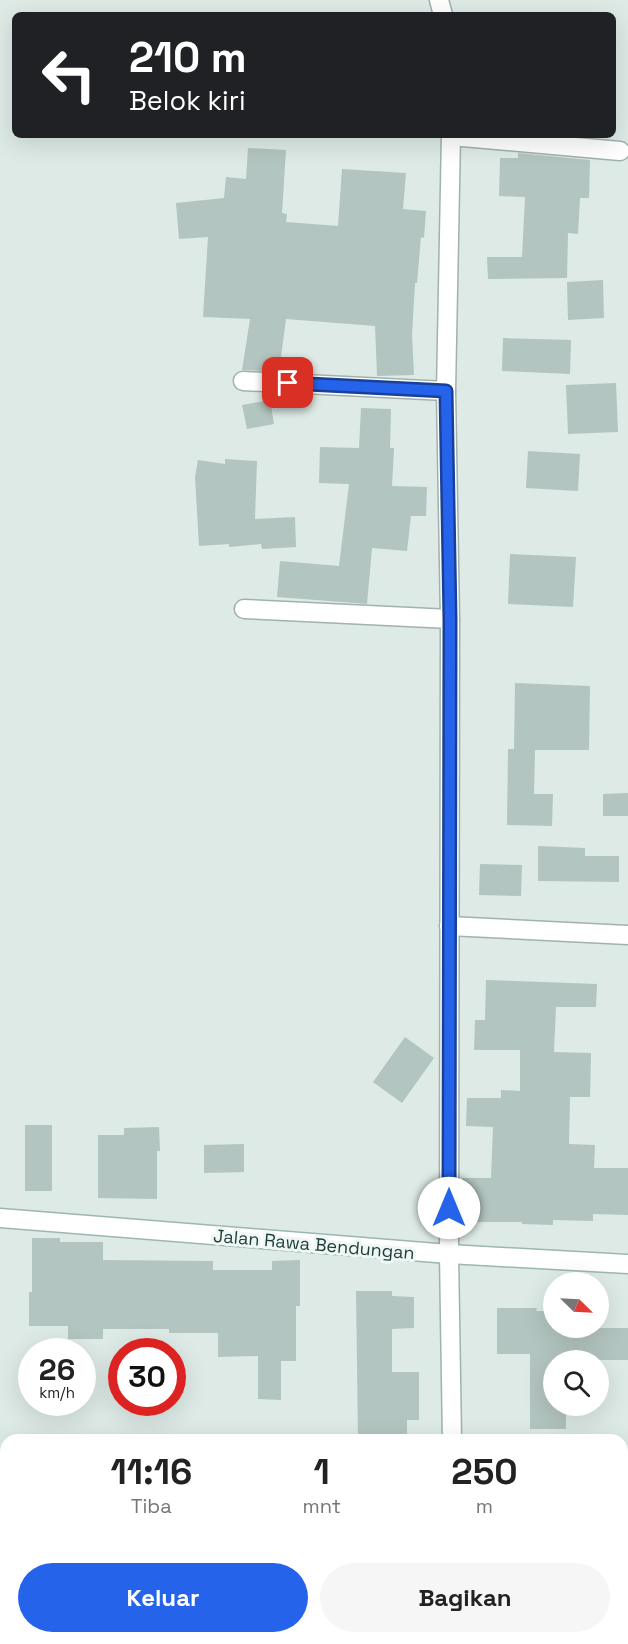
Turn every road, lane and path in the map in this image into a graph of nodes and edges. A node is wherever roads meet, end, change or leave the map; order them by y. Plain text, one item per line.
1 (451, 138) edge
2 (474, 138) edge
3 (620, 151) dead end
4 (243, 381) dead end
5 (446, 391) junction
6 (244, 609) dead end
7 (450, 619) junction
8 (449, 926) junction
9 (628, 935) edge
10 (0, 1218) edge
11 (449, 1254) junction
12 (628, 1264) edge
13 (452, 1434) edge

1 - 5 street
2 - 3 street
4 - 5 street
5 - 7 street
6 - 7 street
7 - 8 street
8 - 9 street
8 - 11 street
10 - 11 street, Jalan Rawa Bendungan
11 - 12 street, Jalan Rawa Bendungan
11 - 13 street

